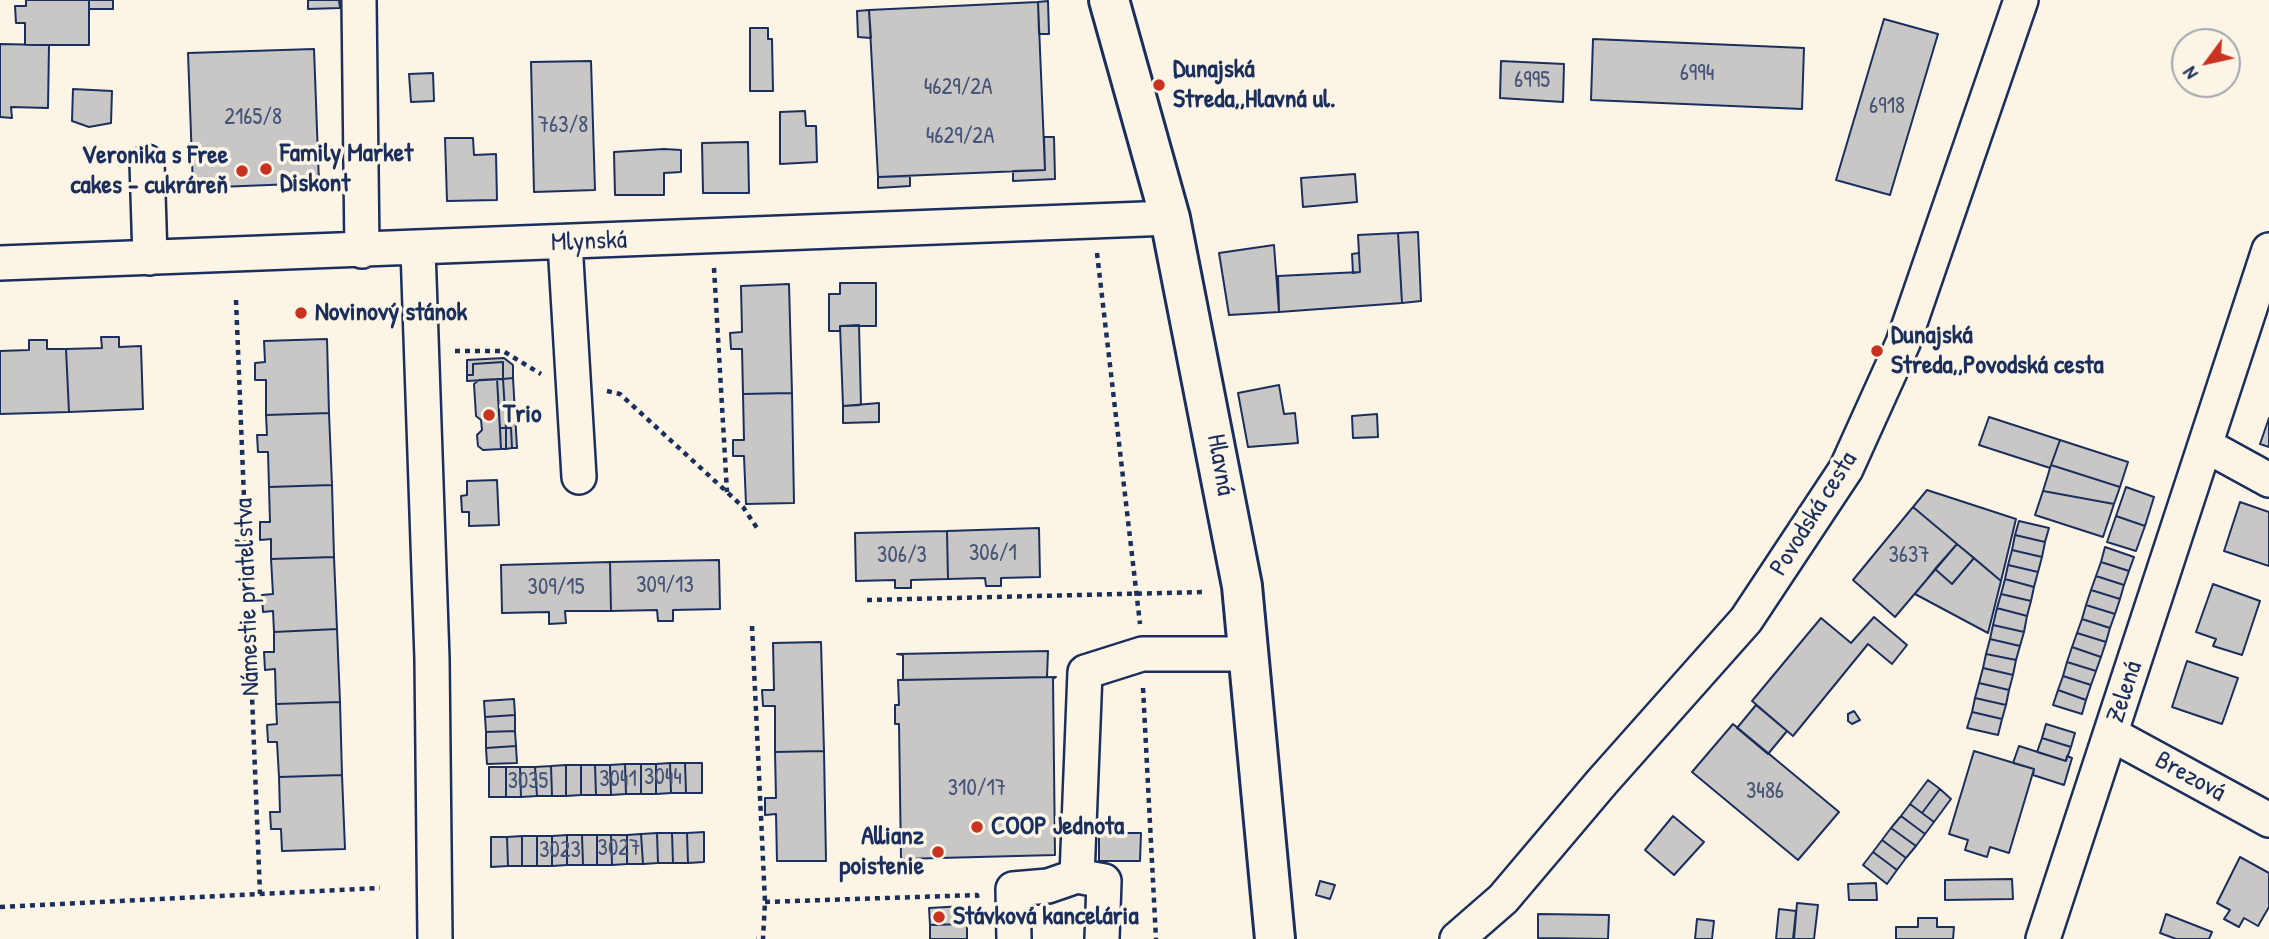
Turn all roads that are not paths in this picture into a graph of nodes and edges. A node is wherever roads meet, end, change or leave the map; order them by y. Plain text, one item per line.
1 (359, 0) edge
2 (1109, 0) edge
3 (2021, 0) edge
4 (147, 162) dead end
5 (1170, 218) junction
6 (565, 243) junction
7 (418, 249) junction
8 (2269, 250) edge
9 (362, 251) junction
10 (150, 258) junction
11 (0, 263) edge
12 (2207, 446) junction
13 (579, 477) dead end
14 (2269, 480) edge
15 (1249, 654) junction
16 (2111, 734) junction
17 (2269, 820) edge
18 (1077, 876) junction
19 (435, 939) edge
20 (1014, 939) edge
21 (1102, 939) edge
22 (1275, 939) edge
23 (1457, 939) edge
24 (2043, 939) edge

1 - 9 street
2 - 5 main road, Hlavná
3 - 23 street, Povodská cesta
4 - 10 street
5 - 6 street, Mlynská
5 - 15 main road, Hlavná
6 - 7 street, Mlynská
6 - 13 street
7 - 9 street
7 - 19 street
8 - 12 street, Zelená
9 - 10 street
10 - 11 street
12 - 14 street
12 - 16 street, Zelená
15 - 18 street
15 - 22 main road, Hlavná
16 - 17 street, Brezová
16 - 24 street, Zelená
18 - 20 street
18 - 21 street

